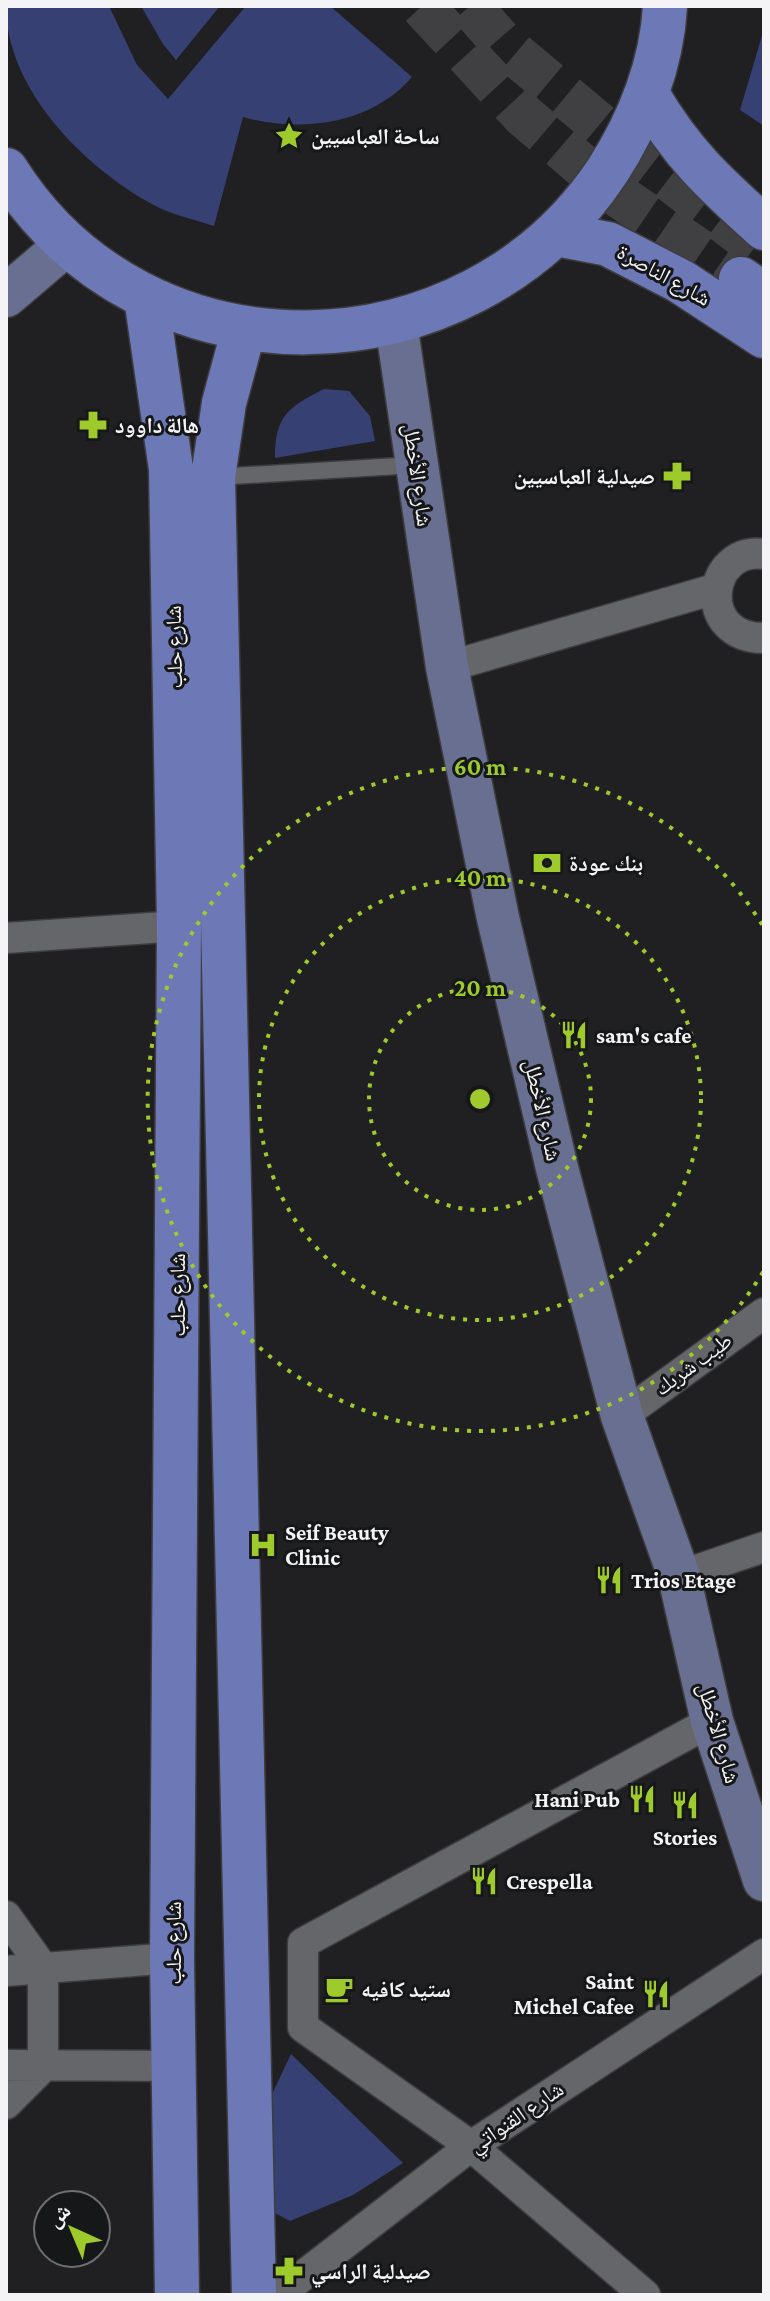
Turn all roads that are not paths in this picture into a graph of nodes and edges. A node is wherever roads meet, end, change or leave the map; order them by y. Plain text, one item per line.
1 (665, 6) edge
2 (647, 94) junction
3 (6, 170) edge
4 (764, 228) edge
5 (556, 234) junction
6 (67, 244) junction
7 (6, 296) edge
8 (146, 297) junction
9 (396, 323) junction
10 (244, 329) junction
11 (764, 336) edge
12 (417, 465) junction
13 (213, 477) junction
14 (762, 550) edge
15 (715, 589) junction
16 (764, 638) edge
17 (447, 667) junction
18 (179, 926) junction
19 (6, 938) edge
20 (764, 1313) edge
21 (622, 1416) junction
22 (764, 1547) edge
23 (679, 1576) junction
24 (712, 1721) junction
25 (764, 1880) edge
26 (6, 1916) edge
27 (764, 1954) edge
28 (172, 1958) junction
29 (43, 1968) junction
30 (6, 1971) edge
31 (6, 2065) edge
32 (176, 2066) junction
33 (43, 2067) junction
34 (6, 2104) edge
35 (471, 2146) junction
36 (640, 2293) edge
37 (177, 2295) edge
38 (254, 2295) edge
39 (278, 2295) edge

1 - 2 main road
2 - 4 main road
2 - 5 main road
3 - 6 main road
5 - 9 main road
5 - 11 main road, شارع الناصرة
6 - 7 main road
6 - 8 main road
8 - 10 main road
8 - 18 main road, شارع حلب
9 - 10 main road
9 - 12 main road, شارع الأخطل
10 - 13 main road, شارع حلب
12 - 13 lane
12 - 17 main road, شارع الأخطل
13 - 38 main road, شارع حلب
14 - 15 street
15 - 16 street
15 - 17 street
17 - 21 main road, شارع الأخطل
18 - 19 street
18 - 28 main road, شارع حلب
20 - 21 street, طيب شربك
21 - 23 main road, شارع الأخطل
22 - 23 street
23 - 24 main road, شارع الأخطل
24 - 25 main road, شارع الأخطل
24 - 35 street
26 - 29 street
27 - 35 street, شارع القنواتي
28 - 29 street
28 - 32 main road, شارع حلب
29 - 30 street
29 - 33 street
31 - 33 street
32 - 33 street
32 - 37 main road, شارع حلب
33 - 34 street
35 - 36 street
35 - 39 street, شارع القنواتي

